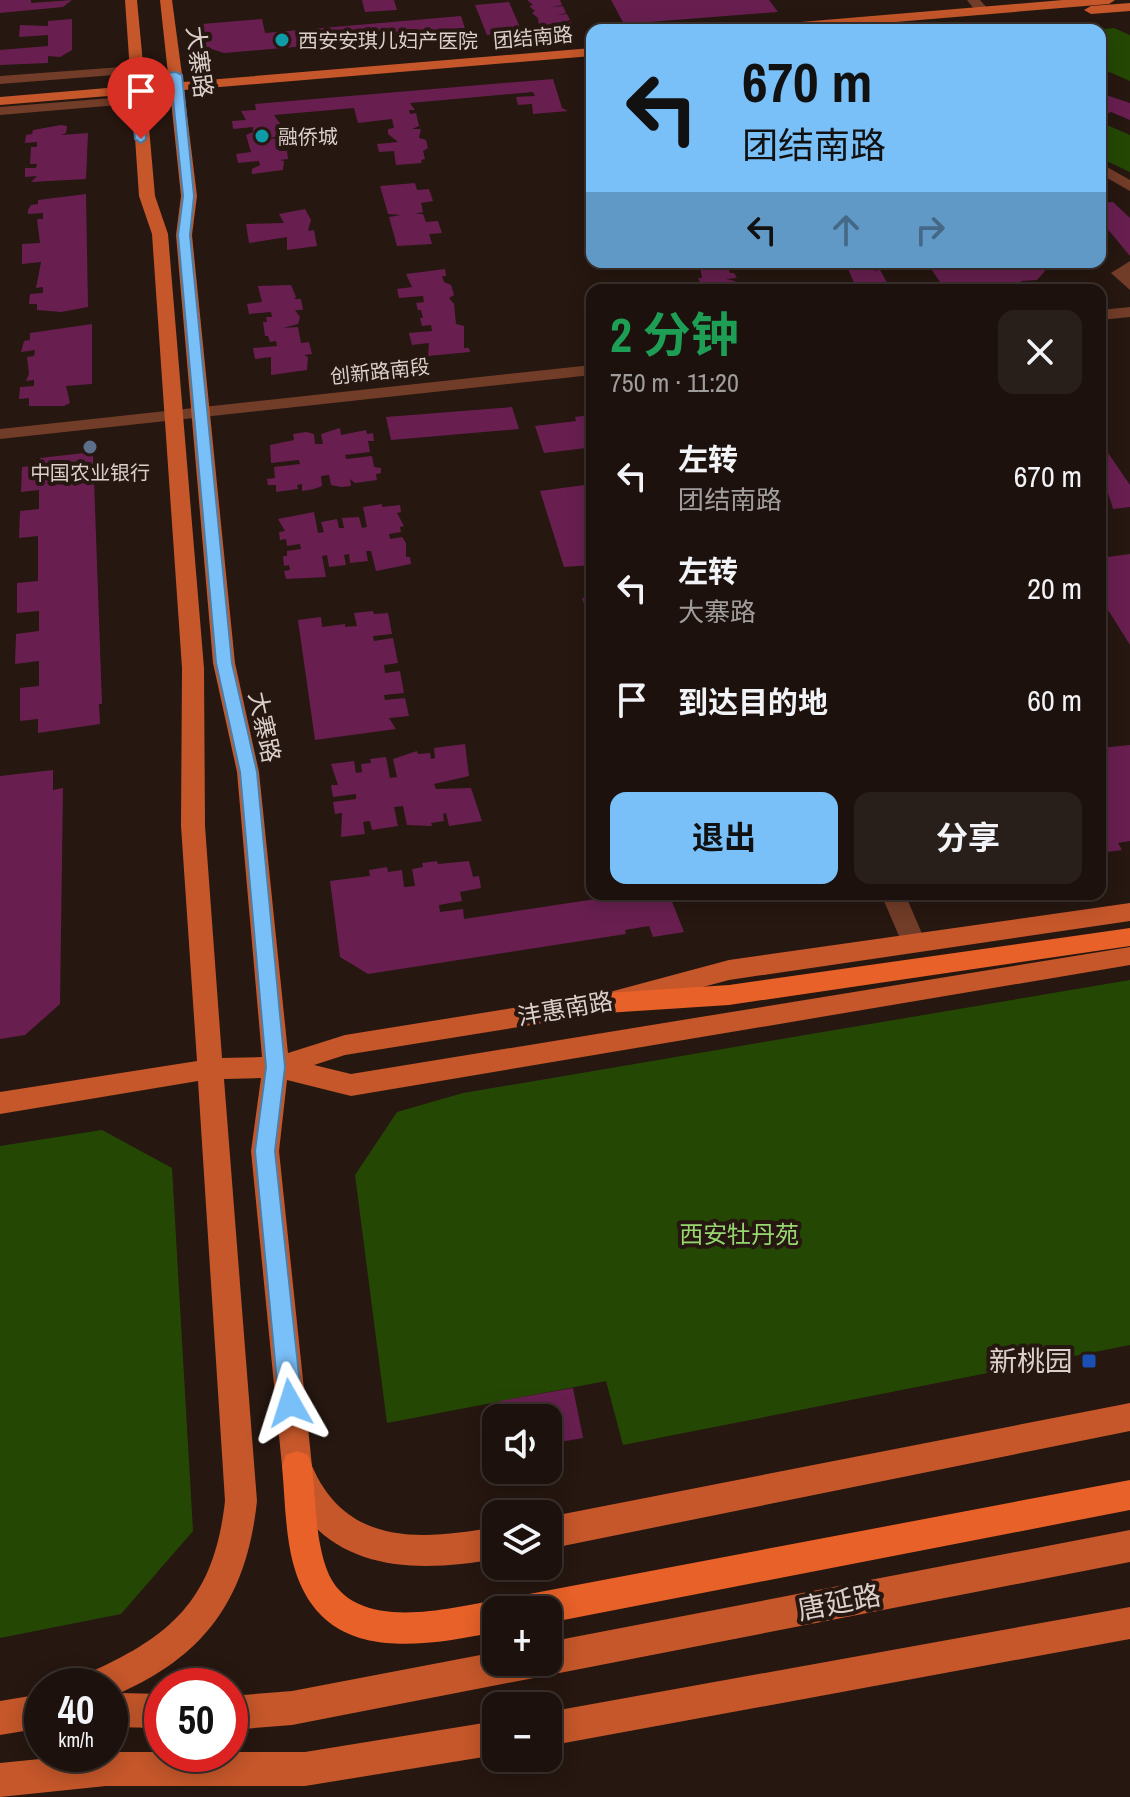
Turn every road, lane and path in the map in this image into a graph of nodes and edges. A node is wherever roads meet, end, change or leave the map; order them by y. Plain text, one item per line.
1 (131, 0) edge
2 (166, 0) edge
3 (1109, 0) edge
4 (977, 5) edge
5 (1130, 7) edge
6 (829, 24) edge
7 (917, 24) edge
8 (586, 44) edge
9 (586, 52) edge
10 (0, 80) edge
11 (177, 81) junction
12 (136, 85) junction
13 (0, 90) edge
14 (0, 101) edge
15 (0, 111) edge
16 (1106, 172) edge
17 (1130, 186) edge
18 (1130, 266) edge
19 (1130, 285) edge
20 (1130, 312) edge
21 (1106, 314) edge
22 (586, 371) edge
23 (200, 413) junction
24 (173, 415) junction
25 (0, 434) edge
26 (896, 900) edge
27 (1130, 912) edge
28 (1130, 937) edge
29 (914, 943) junction
30 (1130, 956) edge
31 (606, 1003) junction
32 (276, 1067) junction
33 (210, 1069) junction
34 (0, 1103) edge
35 (1122, 1418) edge
36 (297, 1466) junction
37 (1130, 1495) edge
38 (562, 1530) edge
39 (482, 1545) edge
40 (1130, 1546) edge
41 (562, 1604) edge
42 (482, 1618) edge
43 (1130, 1623) edge
44 (562, 1656) edge
45 (482, 1671) edge
46 (128, 1672) edge
47 (248, 1712) edge
48 (562, 1726) edge
49 (482, 1740) edge
50 (0, 1780) edge

1 - 12 main road
2 - 11 main road, 大寨路
3 - 4 main road
4 - 6 main road
5 - 7 main road
8 - 11 main road, 团结南路
9 - 11 main road, 团结南路
10 - 12 street
11 - 12 main road, 团结南路
11 - 23 main road, 大寨路
12 - 13 main road, 团结南路
12 - 14 main road, 团结南路
12 - 15 street
12 - 24 main road
16 - 17 street
18 - 19 street
20 - 21 street
22 - 23 street, 创新路南段
23 - 24 street, 创新路南段
23 - 32 main road, 大寨路
24 - 25 street, 创新路南段
24 - 33 main road
26 - 29 street
27 - 29 main road, 沣惠南路
28 - 31 highway
29 - 31 main road, 沣惠南路
30 - 32 main road
31 - 32 main road, 沣惠南路
32 - 33 main road, 沣惠南路
32 - 36 main road, 大寨路
33 - 34 main road, 沣惠南路
33 - 46 main road
35 - 38 main road
36 - 39 main road
36 - 42 highway
37 - 41 highway
40 - 44 main road, 唐延路
43 - 48 main road
45 - 47 main road
49 - 50 main road

